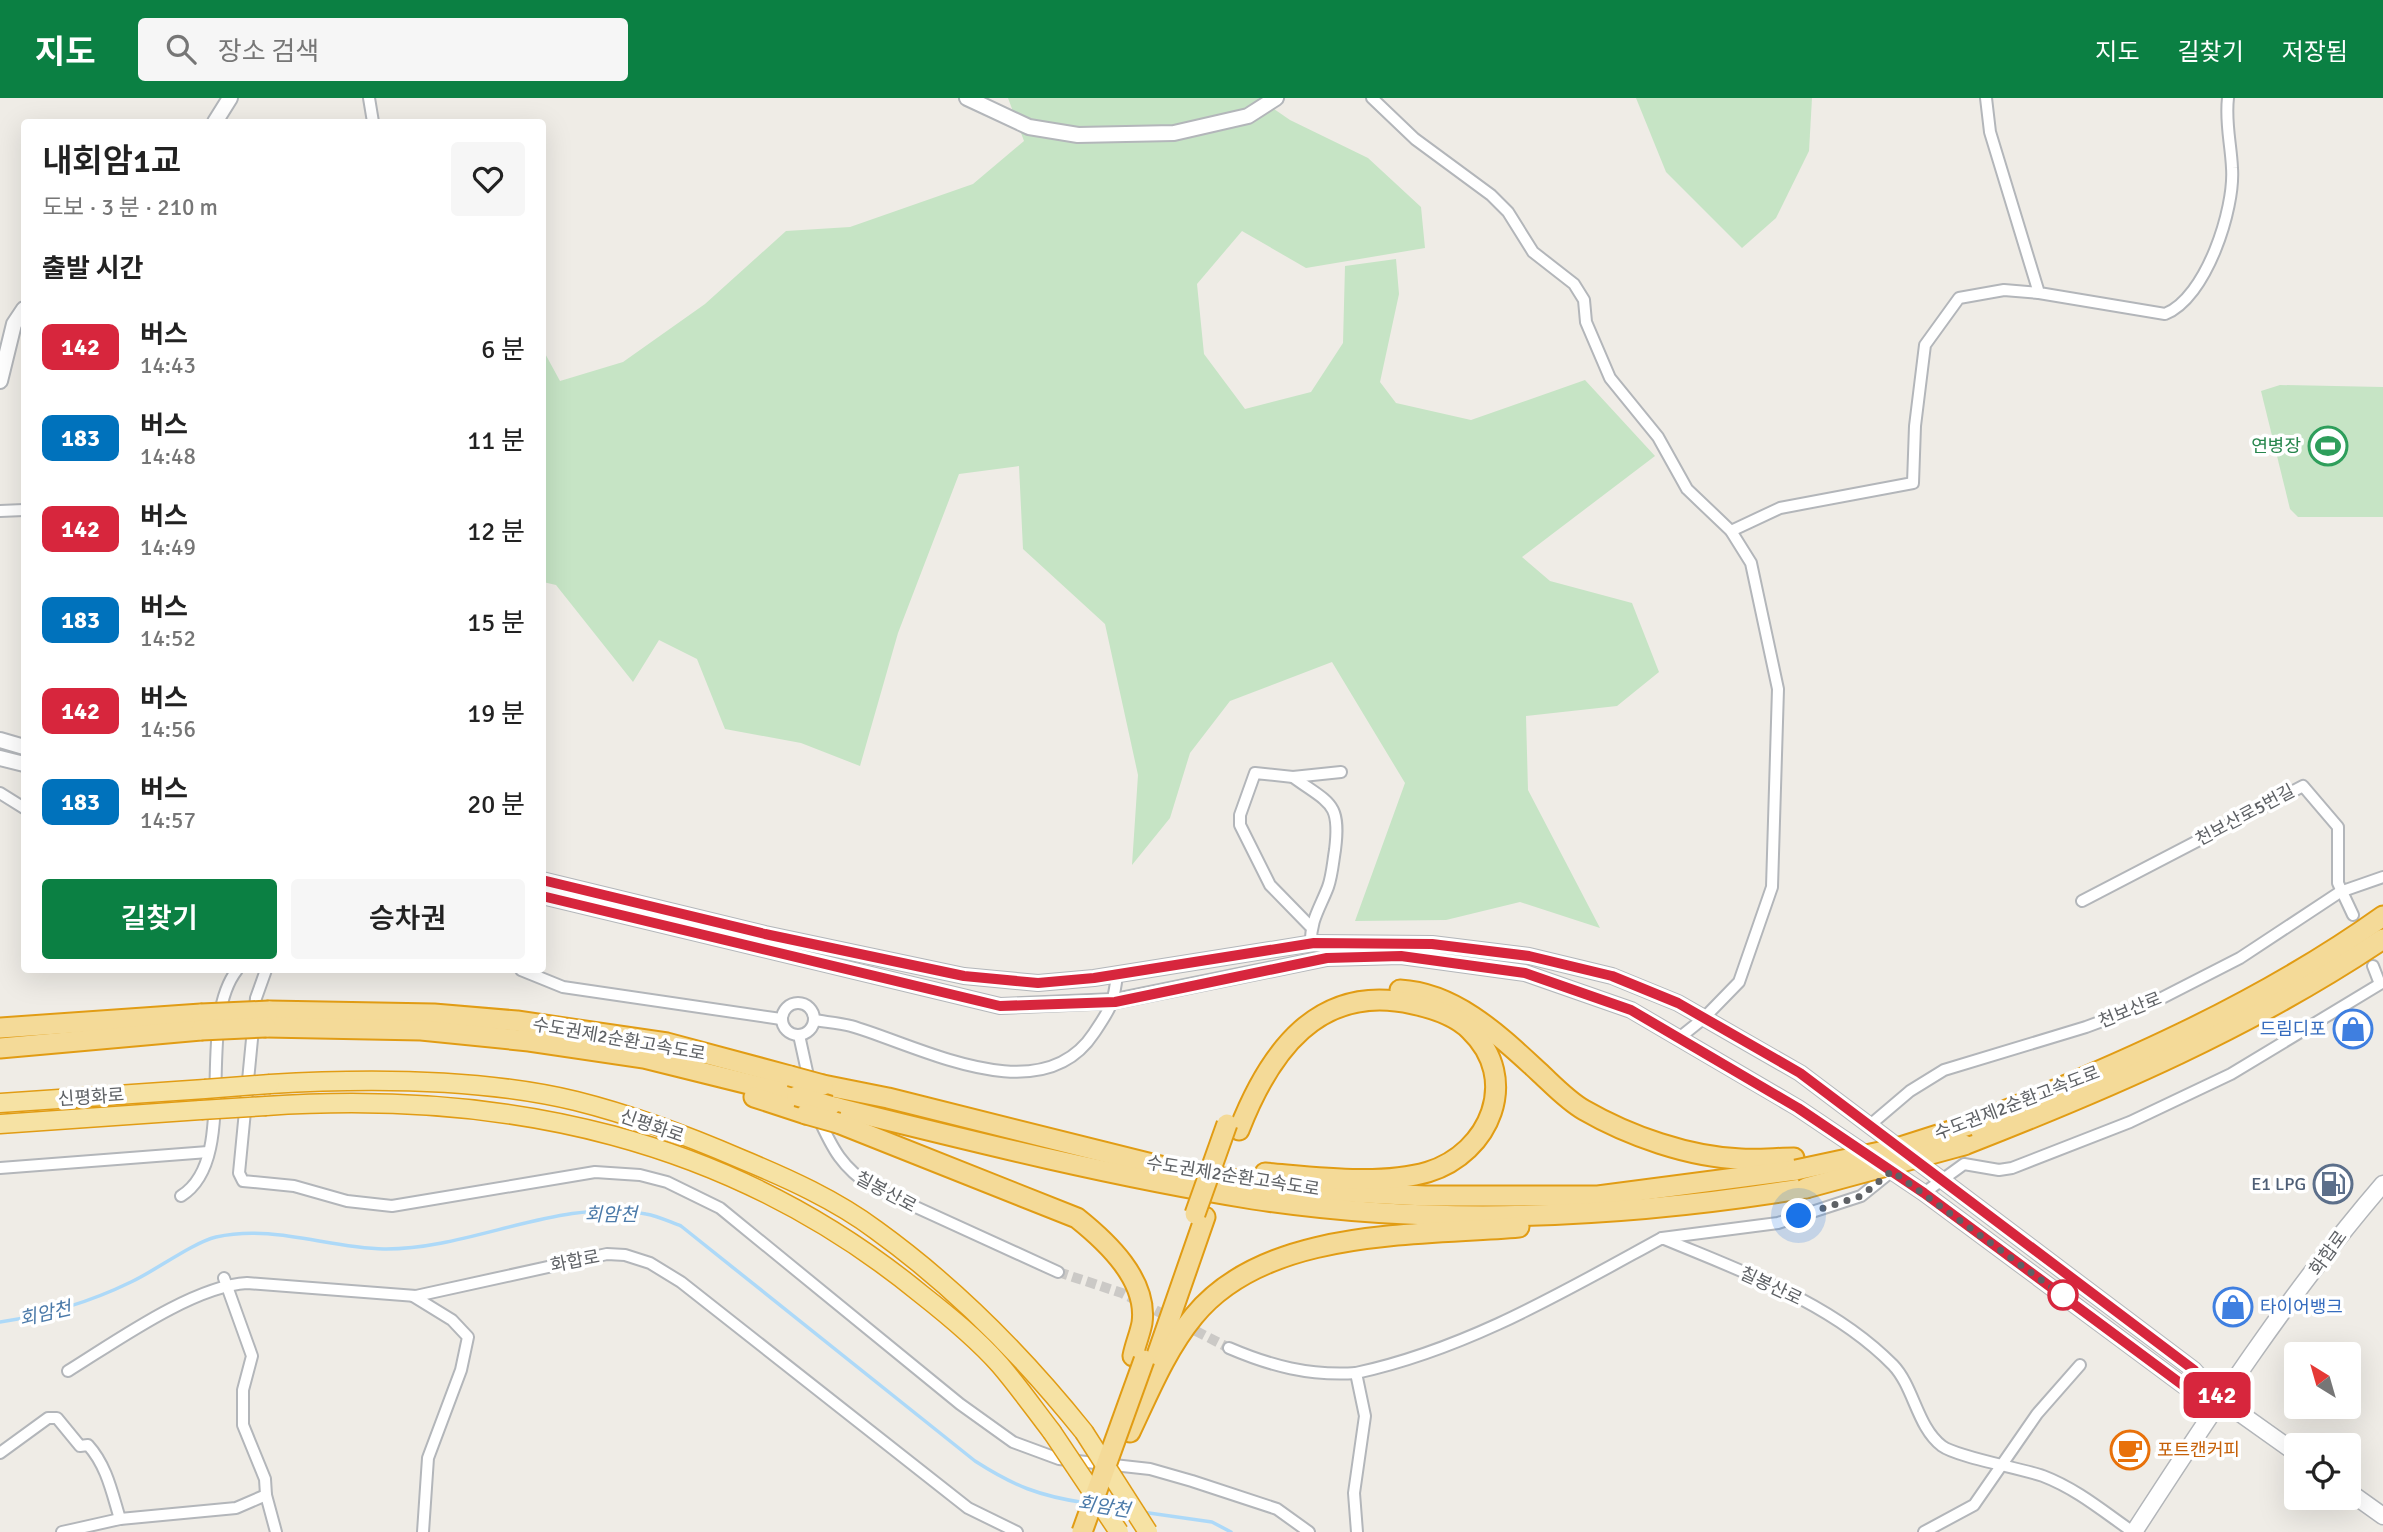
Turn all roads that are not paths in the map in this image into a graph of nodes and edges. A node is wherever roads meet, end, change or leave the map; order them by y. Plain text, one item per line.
1 (230, 98) edge
2 (369, 98) edge
3 (967, 98) edge
4 (1276, 98) edge
5 (1372, 98) edge
6 (1986, 98) edge
7 (2228, 98) edge
8 (217, 119) edge
9 (372, 119) edge
10 (2039, 293) junction
11 (21, 314) edge
12 (0, 381) edge
13 (21, 510) edge
14 (0, 511) edge
15 (1731, 531) junction
16 (0, 740) edge
17 (21, 746) edge
18 (0, 758) edge
19 (21, 763) edge
20 (1341, 772) dead end
21 (1293, 777) junction
22 (0, 793) edge
23 (21, 806) edge
24 (2383, 877) edge
25 (546, 881) edge
26 (2340, 892) junction
27 (546, 897) edge
28 (2082, 901) dead end
29 (2353, 915) dead end
30 (2383, 916) edge
31 (1310, 926) junction
32 (2383, 939) edge
33 (1311, 944) junction
34 (2373, 966) dead end
35 (236, 973) edge
36 (265, 973) edge
37 (528, 973) edge
38 (1117, 975) junction
39 (1115, 1002) junction
40 (782, 1018) junction
41 (1704, 1018) junction
42 (267, 1019) junction
43 (814, 1020) junction
44 (201, 1022) junction
45 (0, 1028) edge
46 (799, 1035) junction
47 (1679, 1038) junction
48 (0, 1048) edge
49 (644, 1058) junction
50 (0, 1103) edge
51 (834, 1114) junction
52 (0, 1124) edge
53 (1870, 1125) junction
54 (1233, 1127) junction
55 (208, 1152) junction
56 (1147, 1163) junction
57 (1795, 1164) junction
58 (0, 1168) edge
59 (1892, 1171) junction
60 (1943, 1179) junction
61 (2383, 1184) edge
62 (1924, 1193) junction
63 (181, 1196) dead end
64 (1714, 1203) junction
65 (1662, 1238) junction
66 (1058, 1272) tunnel mouth
67 (224, 1281) junction
68 (413, 1296) junction
69 (1229, 1348) tunnel mouth
70 (1148, 1361) junction
71 (2080, 1364) dead end
72 (68, 1371) dead end
73 (1356, 1373) junction
74 (2220, 1399) junction
75 (2284, 1444) edge
76 (0, 1453) edge
77 (2007, 1464) junction
78 (266, 1494) junction
79 (2361, 1500) edge
80 (2383, 1516) edge
81 (120, 1519) junction
82 (62, 1532) edge
83 (276, 1532) edge
84 (423, 1532) edge
85 (1017, 1532) edge
86 (1082, 1532) edge
87 (1095, 1532) edge
88 (1119, 1532) edge
89 (1149, 1532) edge
90 (1308, 1532) edge
91 (1357, 1532) edge
92 (1924, 1532) edge
93 (2133, 1532) edge

1 - 8 street
2 - 9 street
3 - 4 street
5 - 15 street
6 - 10 street
7 - 10 street
10 - 15 street
11 - 12 street
13 - 14 street
15 - 41 street
16 - 17 street
18 - 19 street
20 - 21 street
21 - 31 street
21 - 31 street
22 - 23 street
24 - 26 street, 천보산로
25 - 38 street
26 - 28 street, 천보산로5번길
26 - 29 street
26 - 53 street, 천보산로
27 - 39 street
30 - 57 highway, 수도권제2순환고속도로
31 - 33 street
32 - 64 highway, 수도권제2순환고속도로, bridge
33 - 38 street
33 - 41 street
34 - 60 street
35 - 55 street
36 - 90 street
37 - 40 street
38 - 39 street
39 - 43 street
39 - 47 street
40 - 43 street
40 - 46 street
41 - 47 street
41 - 53 street
42 - 44 highway, 수도권제2순환고속도로, bridge
42 - 49 highway, 수도권제2순환고속도로
42 - 56 highway, 수도권제2순환고속도로, bridge
43 - 46 street
44 - 45 highway, 수도권제2순환고속도로
44 - 48 highway, 수도권제2순환고속도로
46 - 66 street, 칠봉산로
47 - 59 street
49 - 51 highway, 수도권제2순환고속도로, bridge
49 - 51 highway, bridge
50 - 89 highway, 신평화로, bridge
51 - 64 highway, 수도권제2순환고속도로
51 - 70 highway
52 - 88 highway, 신평화로, bridge
53 - 60 street
54 - 56 highway
54 - 57 highway
54 - 70 highway, bridge
55 - 58 street
55 - 63 street
56 - 57 highway, 수도권제2순환고속도로
59 - 62 street
59 - 65 street
60 - 62 street
60 - 74 street
61 - 74 main road, 화합로
62 - 74 street
64 - 70 highway
65 - 73 street
65 - 77 street, 칠봉산로
67 - 68 street, 화합로
67 - 72 street, 화합로
67 - 78 street
68 - 84 street
68 - 85 street, 화합로
69 - 73 street
70 - 86 highway, bridge
70 - 87 highway, bridge
71 - 77 street
73 - 91 street
74 - 75 main road
74 - 93 main road, 화합로
76 - 81 street
77 - 92 street
77 - 93 street, 칠봉산로
78 - 81 street
78 - 83 street
79 - 80 main road
81 - 82 street

